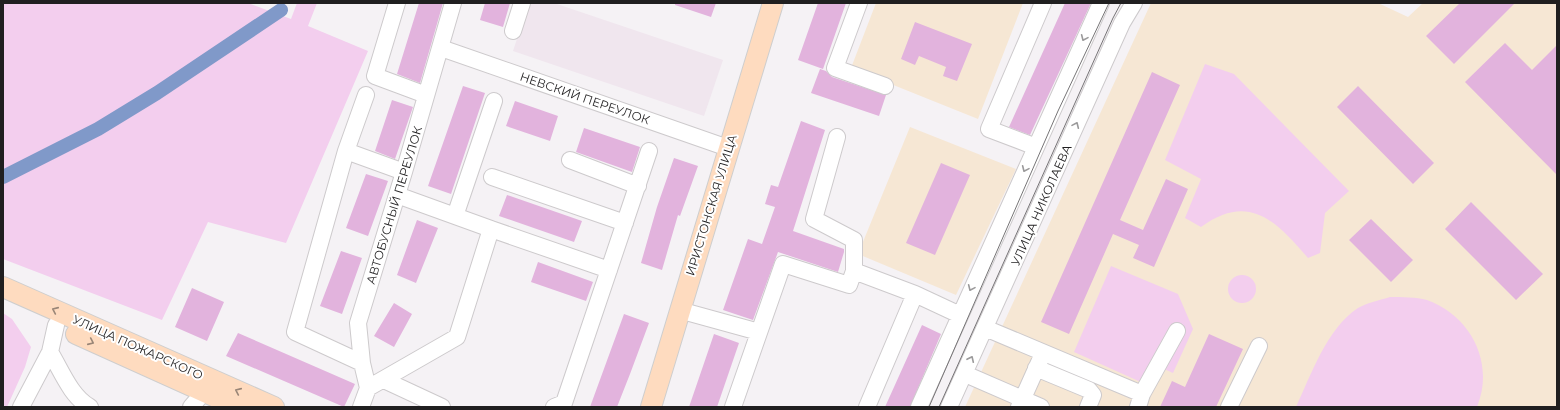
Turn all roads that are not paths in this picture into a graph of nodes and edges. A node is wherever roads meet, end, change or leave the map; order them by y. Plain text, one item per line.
1 (397, 3) edge
2 (453, 3) edge
3 (522, 3) edge
4 (774, 3) edge
5 (860, 3) edge
6 (1043, 3) edge
7 (1101, 3) edge
8 (1134, 3) edge
9 (513, 31) dead end
10 (441, 48) junction
11 (885, 86) dead end
12 (366, 95) dead end
13 (426, 95) junction
14 (494, 101) dead end
15 (837, 137) dead end
16 (728, 148) junction
17 (1034, 149) junction
18 (346, 151) junction
19 (650, 151) dead end
20 (570, 160) dead end
21 (404, 172) junction
22 (492, 177) dead end
23 (638, 186) junction
24 (397, 195) junction
25 (455, 216) junction
26 (625, 223) junction
27 (491, 229) junction
28 (609, 270) junction
29 (854, 271) junction
30 (3, 287) edge
31 (915, 294) junction
32 (3, 301) edge
33 (679, 310) junction
34 (960, 315) junction
35 (56, 325) junction
36 (985, 328) junction
37 (1177, 331) dead end
38 (759, 332) junction
39 (1259, 346) dead end
40 (50, 352) junction
41 (1043, 352) junction
42 (362, 363) junction
43 (1036, 368) junction
44 (972, 377) dead end
45 (384, 380) junction
46 (368, 388) junction
47 (197, 400) edge
48 (1140, 400) edge
49 (1021, 403) edge
50 (21, 407) edge
51 (90, 407) edge
52 (238, 407) edge
53 (274, 407) edge
54 (361, 407) edge
55 (442, 407) edge
56 (554, 407) edge
57 (651, 407) edge
58 (733, 407) edge
59 (867, 407) edge
60 (919, 407) edge
61 (949, 407) edge
62 (1041, 407) edge
63 (1088, 407) edge
64 (1229, 407) edge

1 - 13 street
2 - 10 street, АВТОБУСНЫЙ ПЕРЕУЛОК
3 - 9 street
4 - 16 main road, ИРИСТОНСКАЯ УЛИЦА
5 - 11 street
6 - 17 street
7 -> 17 street
36 -> 8 street, УЛИЦА НИКОЛАЕВА
10 - 13 street, АВТОБУСНЫЙ ПЕРЕУЛОК
10 - 16 street, НЕВСКИЙ ПЕРЕУЛОК
12 - 18 street
13 - 21 street, АВТОБУСНЫЙ ПЕРЕУЛОК
14 - 25 street
15 - 29 street
16 - 33 main road, ИРИСТОНСКАЯ УЛИЦА
17 -> 34 street
18 - 21 street
18 - 42 street
19 - 23 street
20 - 23 street
21 - 24 street, АВТОБУСНЫЙ ПЕРЕУЛОК
22 - 26 street
23 - 26 street
24 - 25 street
24 - 42 street, АВТОБУСНЫЙ ПЕРЕУЛОК
25 - 27 street
26 - 28 street
27 - 28 street
27 - 45 street
28 - 56 street
29 - 31 street
29 - 38 street
53 -> 30 main road, УЛИЦА ПОЖАРСКОГО
31 - 34 street
31 - 59 street
32 - 35 main road, УЛИЦА ПОЖАРСКОГО
33 - 38 street
33 - 57 main road, ИРИСТОНСКАЯ УЛИЦА
34 - 60 street
35 - 40 street
35 -> 47 main road, УЛИЦА ПОЖАРСКОГО
36 - 41 street
61 -> 36 street, УЛИЦА НИКОЛАЕВА
37 - 48 street
38 - 58 street
39 - 64 street
40 - 50 street
40 - 51 street
41 - 43 street
41 - 48 street
42 - 46 street, АВТОБУСНЫЙ ПЕРЕУЛОК
43 - 49 street
43 - 63 street
44 - 49 street
45 - 46 street
45 - 55 street
46 - 54 street
47 - 52 main road, УЛИЦА ПОЖАРСКОГО
49 - 62 street

